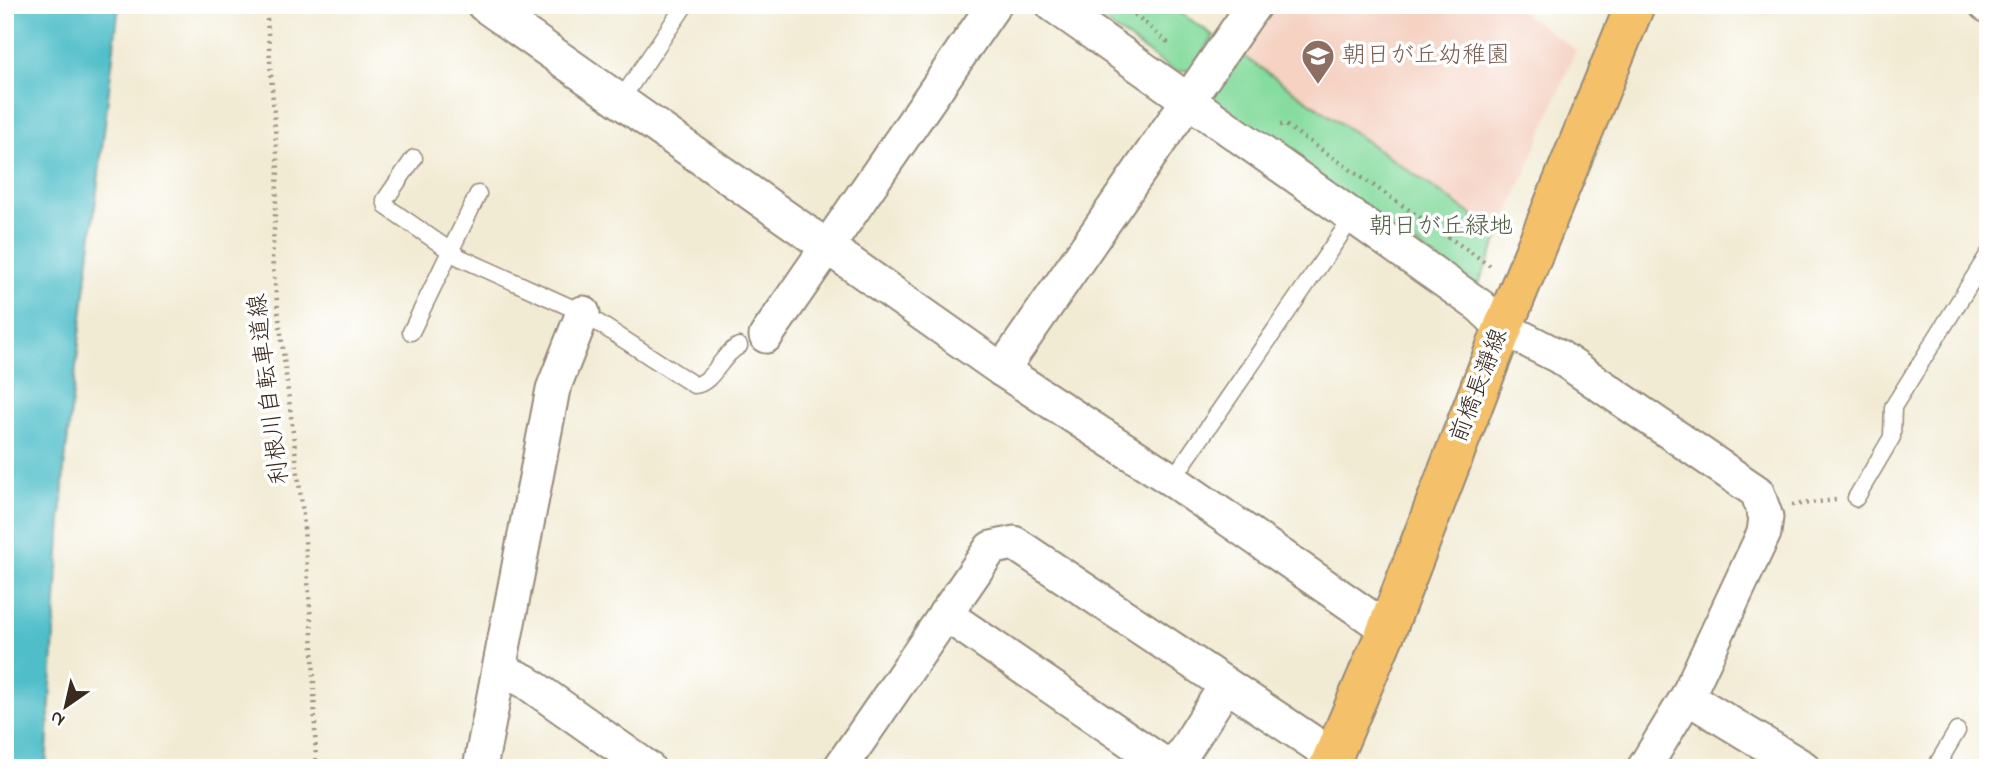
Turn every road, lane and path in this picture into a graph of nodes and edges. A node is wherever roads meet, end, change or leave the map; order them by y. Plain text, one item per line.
1 (266, 5) edge
2 (484, 5) edge
3 (685, 5) edge
4 (995, 5) edge
5 (1053, 5) edge
6 (1254, 5) edge
7 (1635, 5) edge
8 (620, 101) junction
9 (1186, 101) junction
10 (414, 158) dead end
11 (478, 194) dead end
12 (1352, 218) junction
13 (827, 249) junction
14 (449, 250) junction
15 (1988, 255) edge
16 (583, 313) junction
17 (1503, 328) junction
18 (411, 332) dead end
19 (753, 341) joint
20 (1002, 370) junction
21 (1172, 480) junction
22 (1856, 498) joint
23 (1764, 508) junction
24 (945, 614) junction
25 (1387, 629) junction
26 (499, 669) junction
27 (1226, 685) junction
28 (1687, 697) junction
29 (1957, 731) dead end
30 (1330, 762) edge
31 (316, 768) edge
32 (480, 768) edge
33 (648, 768) edge
34 (840, 768) edge
35 (1644, 768) edge
36 (1804, 768) edge
37 (1935, 768) edge

1 - 31 path, 利根川自転車道線
2 - 8 street
3 - 8 lane
4 - 13 street
5 - 9 street
6 - 9 street
7 - 17 main road, 前橋長瀞線
8 - 13 street
9 - 12 street
9 - 20 street
10 - 14 lane
11 - 14 lane
12 - 17 street
12 - 21 lane
13 - 19 street
13 - 20 street
14 - 16 lane
14 - 18 lane
15 - 22 lane
16 - 19 lane
16 - 26 street
17 - 23 street
17 - 25 main road, 前橋長瀞線
20 - 21 street
21 - 25 street
22 - 23 path
23 - 28 street
24 - 27 street
24 - 27 street
24 - 34 street
25 - 30 main road, 前橋長瀞線
26 - 32 street
26 - 33 street
27 - 30 street
28 - 35 street
28 - 36 street
29 - 37 lane

